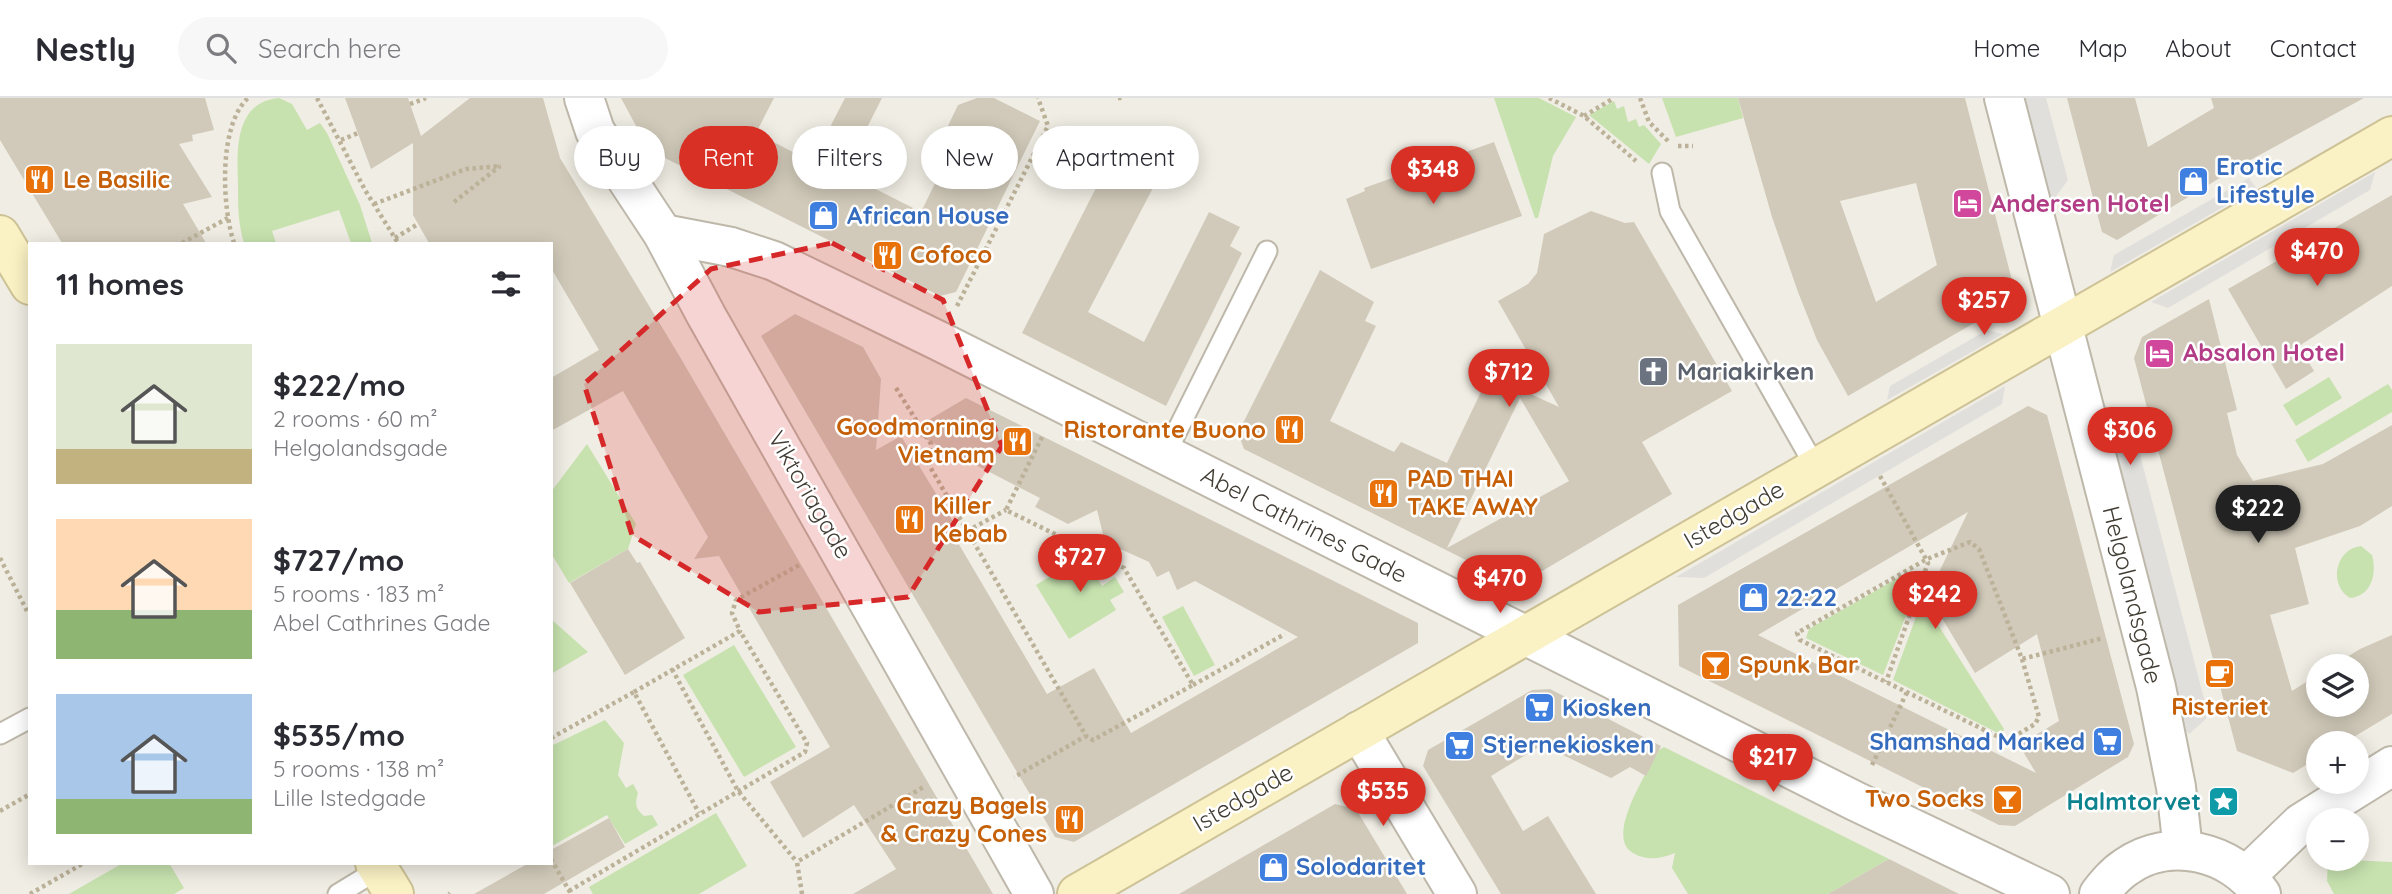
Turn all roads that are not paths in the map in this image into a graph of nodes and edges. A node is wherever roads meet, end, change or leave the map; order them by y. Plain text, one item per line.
1 (584, 98) edge
2 (2004, 98) edge
3 (2392, 136) edge
4 (1662, 173) road end
5 (663, 234) junction
6 (0, 236) edge
7 (1267, 251) dead end
8 (28, 282) edge
9 (2064, 326) junction
10 (1165, 455) junction
11 (1816, 468) junction
12 (1524, 636) junction
13 (28, 719) edge
14 (1359, 731) junction
15 (0, 734) edge
16 (2392, 766) edge
17 (2183, 850) junction
18 (383, 875) edge
19 (2254, 885) edge
20 (338, 894) edge
21 (1034, 894) edge
22 (1077, 894) edge
23 (1457, 894) edge
24 (2050, 894) edge
25 (2099, 894) edge

1 - 5 street, Viktoriagade
2 - 9 street, Helgolandsgade
3 - 9 street, Istedgade
4 - 11 lane
5 - 10 street, Abel Cathrines Gade
5 - 21 street, Viktoriagade
6 - 8 street
7 - 10 lane
9 - 11 street, Istedgade
9 - 17 street, Helgolandsgade
10 - 12 street, Abel Cathrines Gade
11 - 12 street, Istedgade
12 - 14 street, Istedgade
12 - 24 street, Abel Cathrines Gade
13 - 15 lane
14 - 22 street, Istedgade
14 - 23 street
16 - 19 street
17 - 19 street
17 - 25 street
18 - 20 lane

